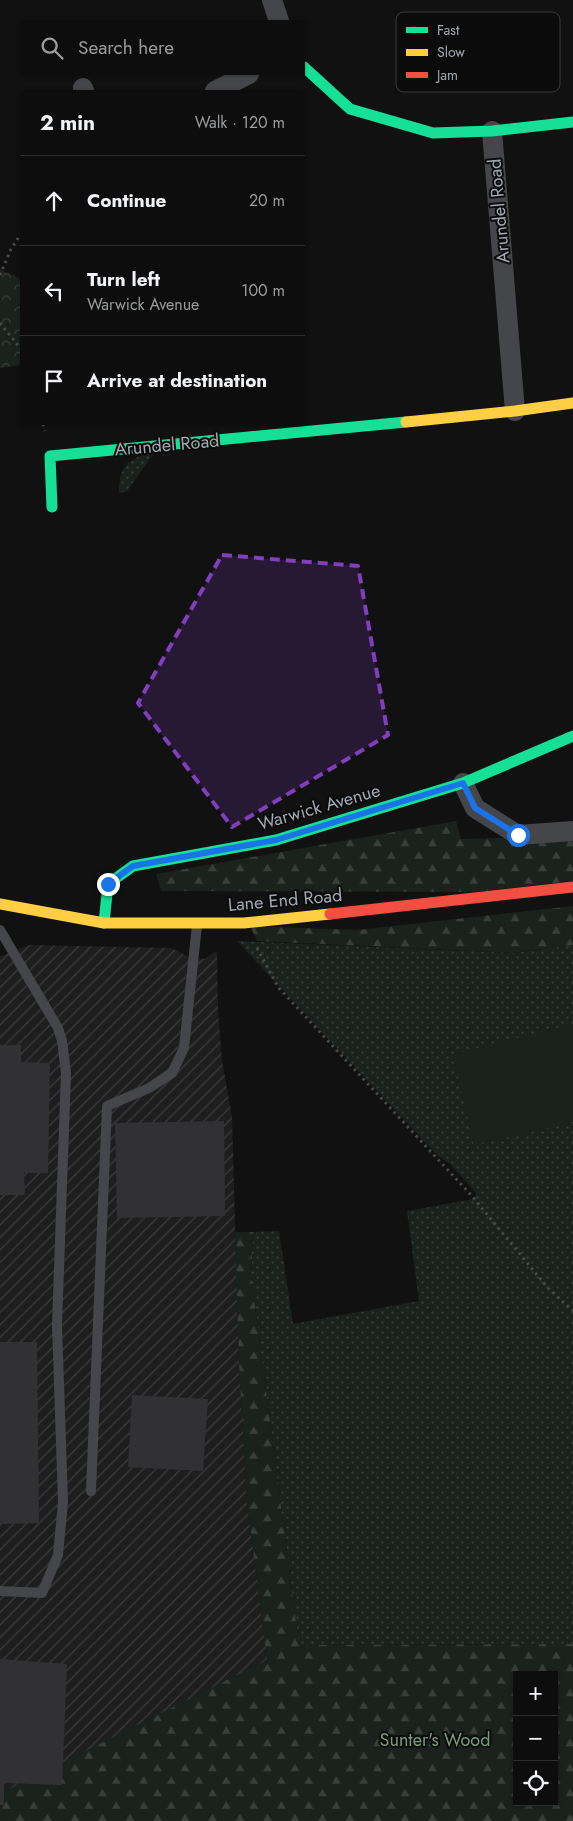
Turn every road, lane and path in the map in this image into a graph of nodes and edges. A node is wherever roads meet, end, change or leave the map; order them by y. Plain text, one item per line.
1 (272, 0) edge
2 (279, 20) edge
3 (305, 68) edge
4 (247, 75) edge
5 (217, 90) edge
6 (573, 122) edge
7 (492, 131) junction
8 (20, 236) edge
9 (0, 275) edge
10 (0, 323) edge
11 (20, 348) edge
12 (573, 403) edge
13 (514, 411) junction
14 (52, 508) dead end
15 (573, 736) edge
16 (463, 783) junction
17 (573, 831) edge
18 (573, 887) edge
19 (0, 904) edge
20 (104, 923) junction
21 (244, 923) junction
22 (197, 924) junction
23 (0, 930) edge
24 (573, 1311) edge
25 (91, 1491) dead end
26 (0, 1591) edge

1 - 2 street
3 - 7 street
4 - 5 street
6 - 7 street
7 - 13 street, Arundel Road
8 - 9 path
10 - 11 path
12 - 13 street, Arundel Road
13 - 14 street, Arundel Road
15 - 16 street, Warwick Avenue
16 - 17 street
16 - 20 street, Warwick Avenue
18 - 21 street, Lane End Road
19 - 20 street, Lane End Road
20 - 22 street, Lane End Road
21 - 22 street, Lane End Road
21 - 24 path
22 - 25 lane
23 - 26 lane

